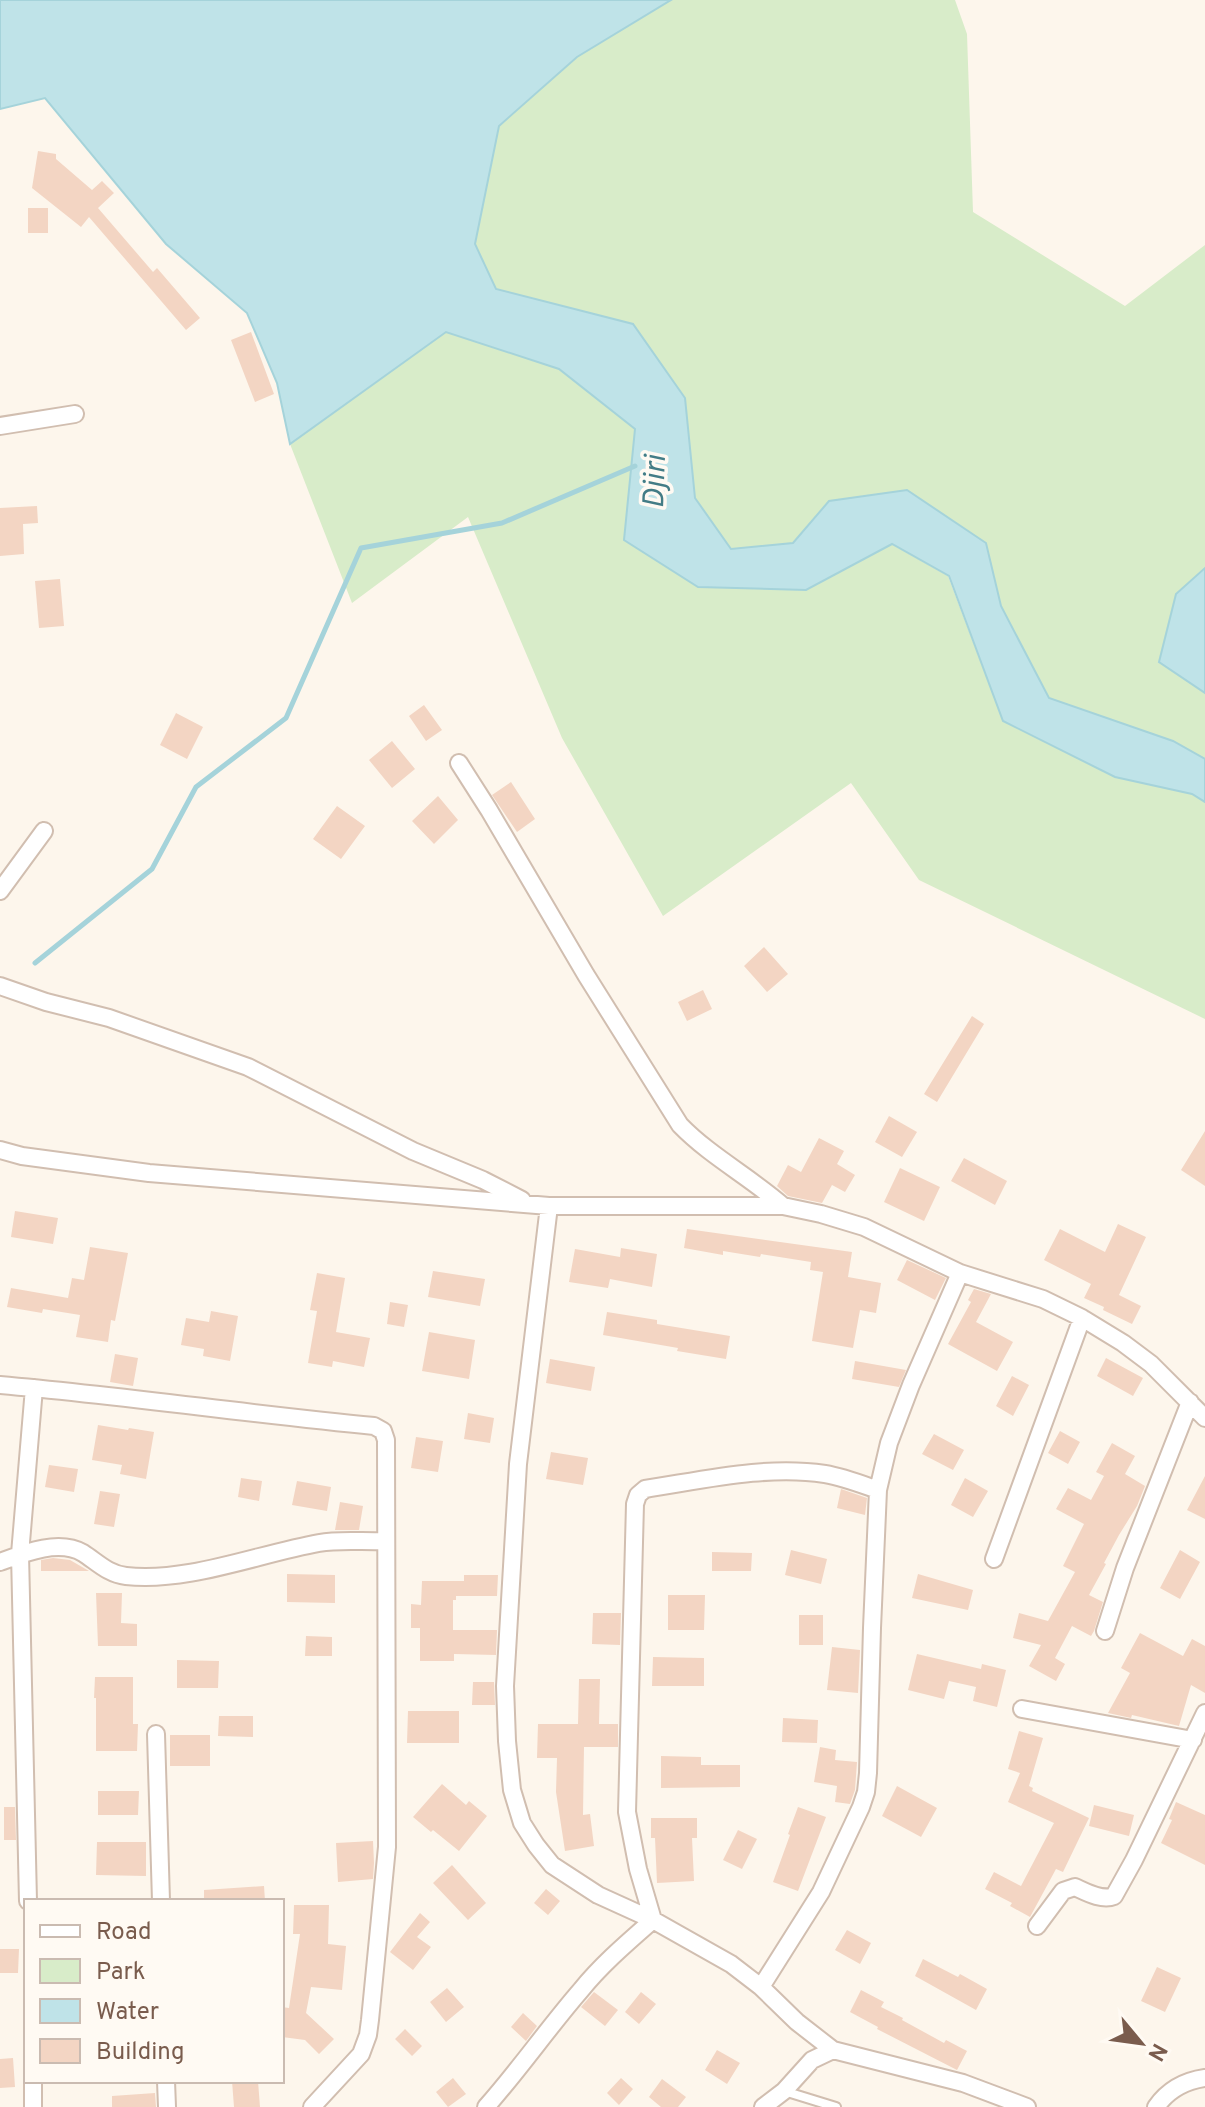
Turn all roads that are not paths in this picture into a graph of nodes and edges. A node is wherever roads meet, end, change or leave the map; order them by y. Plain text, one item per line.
1 (75, 414) dead end
2 (0, 426) edge
3 (459, 763) dead end
4 (44, 831) dead end
5 (0, 891) edge
6 (0, 986) edge
7 (0, 1150) edge
8 (528, 1204) junction
9 (549, 1206) junction
10 (783, 1206) junction
11 (960, 1273) junction
12 (1082, 1318) junction
13 (0, 1385) edge
14 (34, 1388) junction
15 (1190, 1402) junction
16 (1205, 1418) edge
17 (878, 1490) junction
18 (386, 1541) junction
19 (20, 1554) junction
20 (994, 1559) dead end
21 (0, 1562) edge
22 (1105, 1631) dead end
23 (1022, 1709) dead end
24 (1205, 1713) edge
25 (156, 1734) dead end
26 (1193, 1740) junction
27 (28, 1899) edge
28 (161, 1899) edge
29 (653, 1920) junction
30 (1037, 1926) dead end
31 (761, 1987) junction
32 (833, 2050) junction
33 (1205, 2078) edge
34 (33, 2083) edge
35 (166, 2083) edge
36 (784, 2091) junction
37 (33, 2107) edge
38 (167, 2107) edge
39 (312, 2107) edge
40 (486, 2107) edge
41 (763, 2107) edge
42 (836, 2107) edge
43 (1027, 2107) edge
44 (1156, 2107) edge

1 - 2 street
3 - 10 street
4 - 5 street
6 - 8 street
7 - 8 street
8 - 9 street
9 - 10 street
9 - 29 street
10 - 11 street
11 - 12 street
11 - 17 street
12 - 15 street
12 - 20 street
13 - 14 street
14 - 18 street
14 - 19 street
15 - 16 street
15 - 22 street
17 - 29 street
17 - 31 street
18 - 19 street
18 - 39 street
19 - 21 street
19 - 27 street
23 - 26 street
24 - 26 street
25 - 28 street
26 - 30 street
29 - 31 street
29 - 40 street
31 - 32 street
32 - 36 street
32 - 43 street
33 - 44 street
34 - 37 street
35 - 38 street
36 - 41 street
36 - 42 lane

